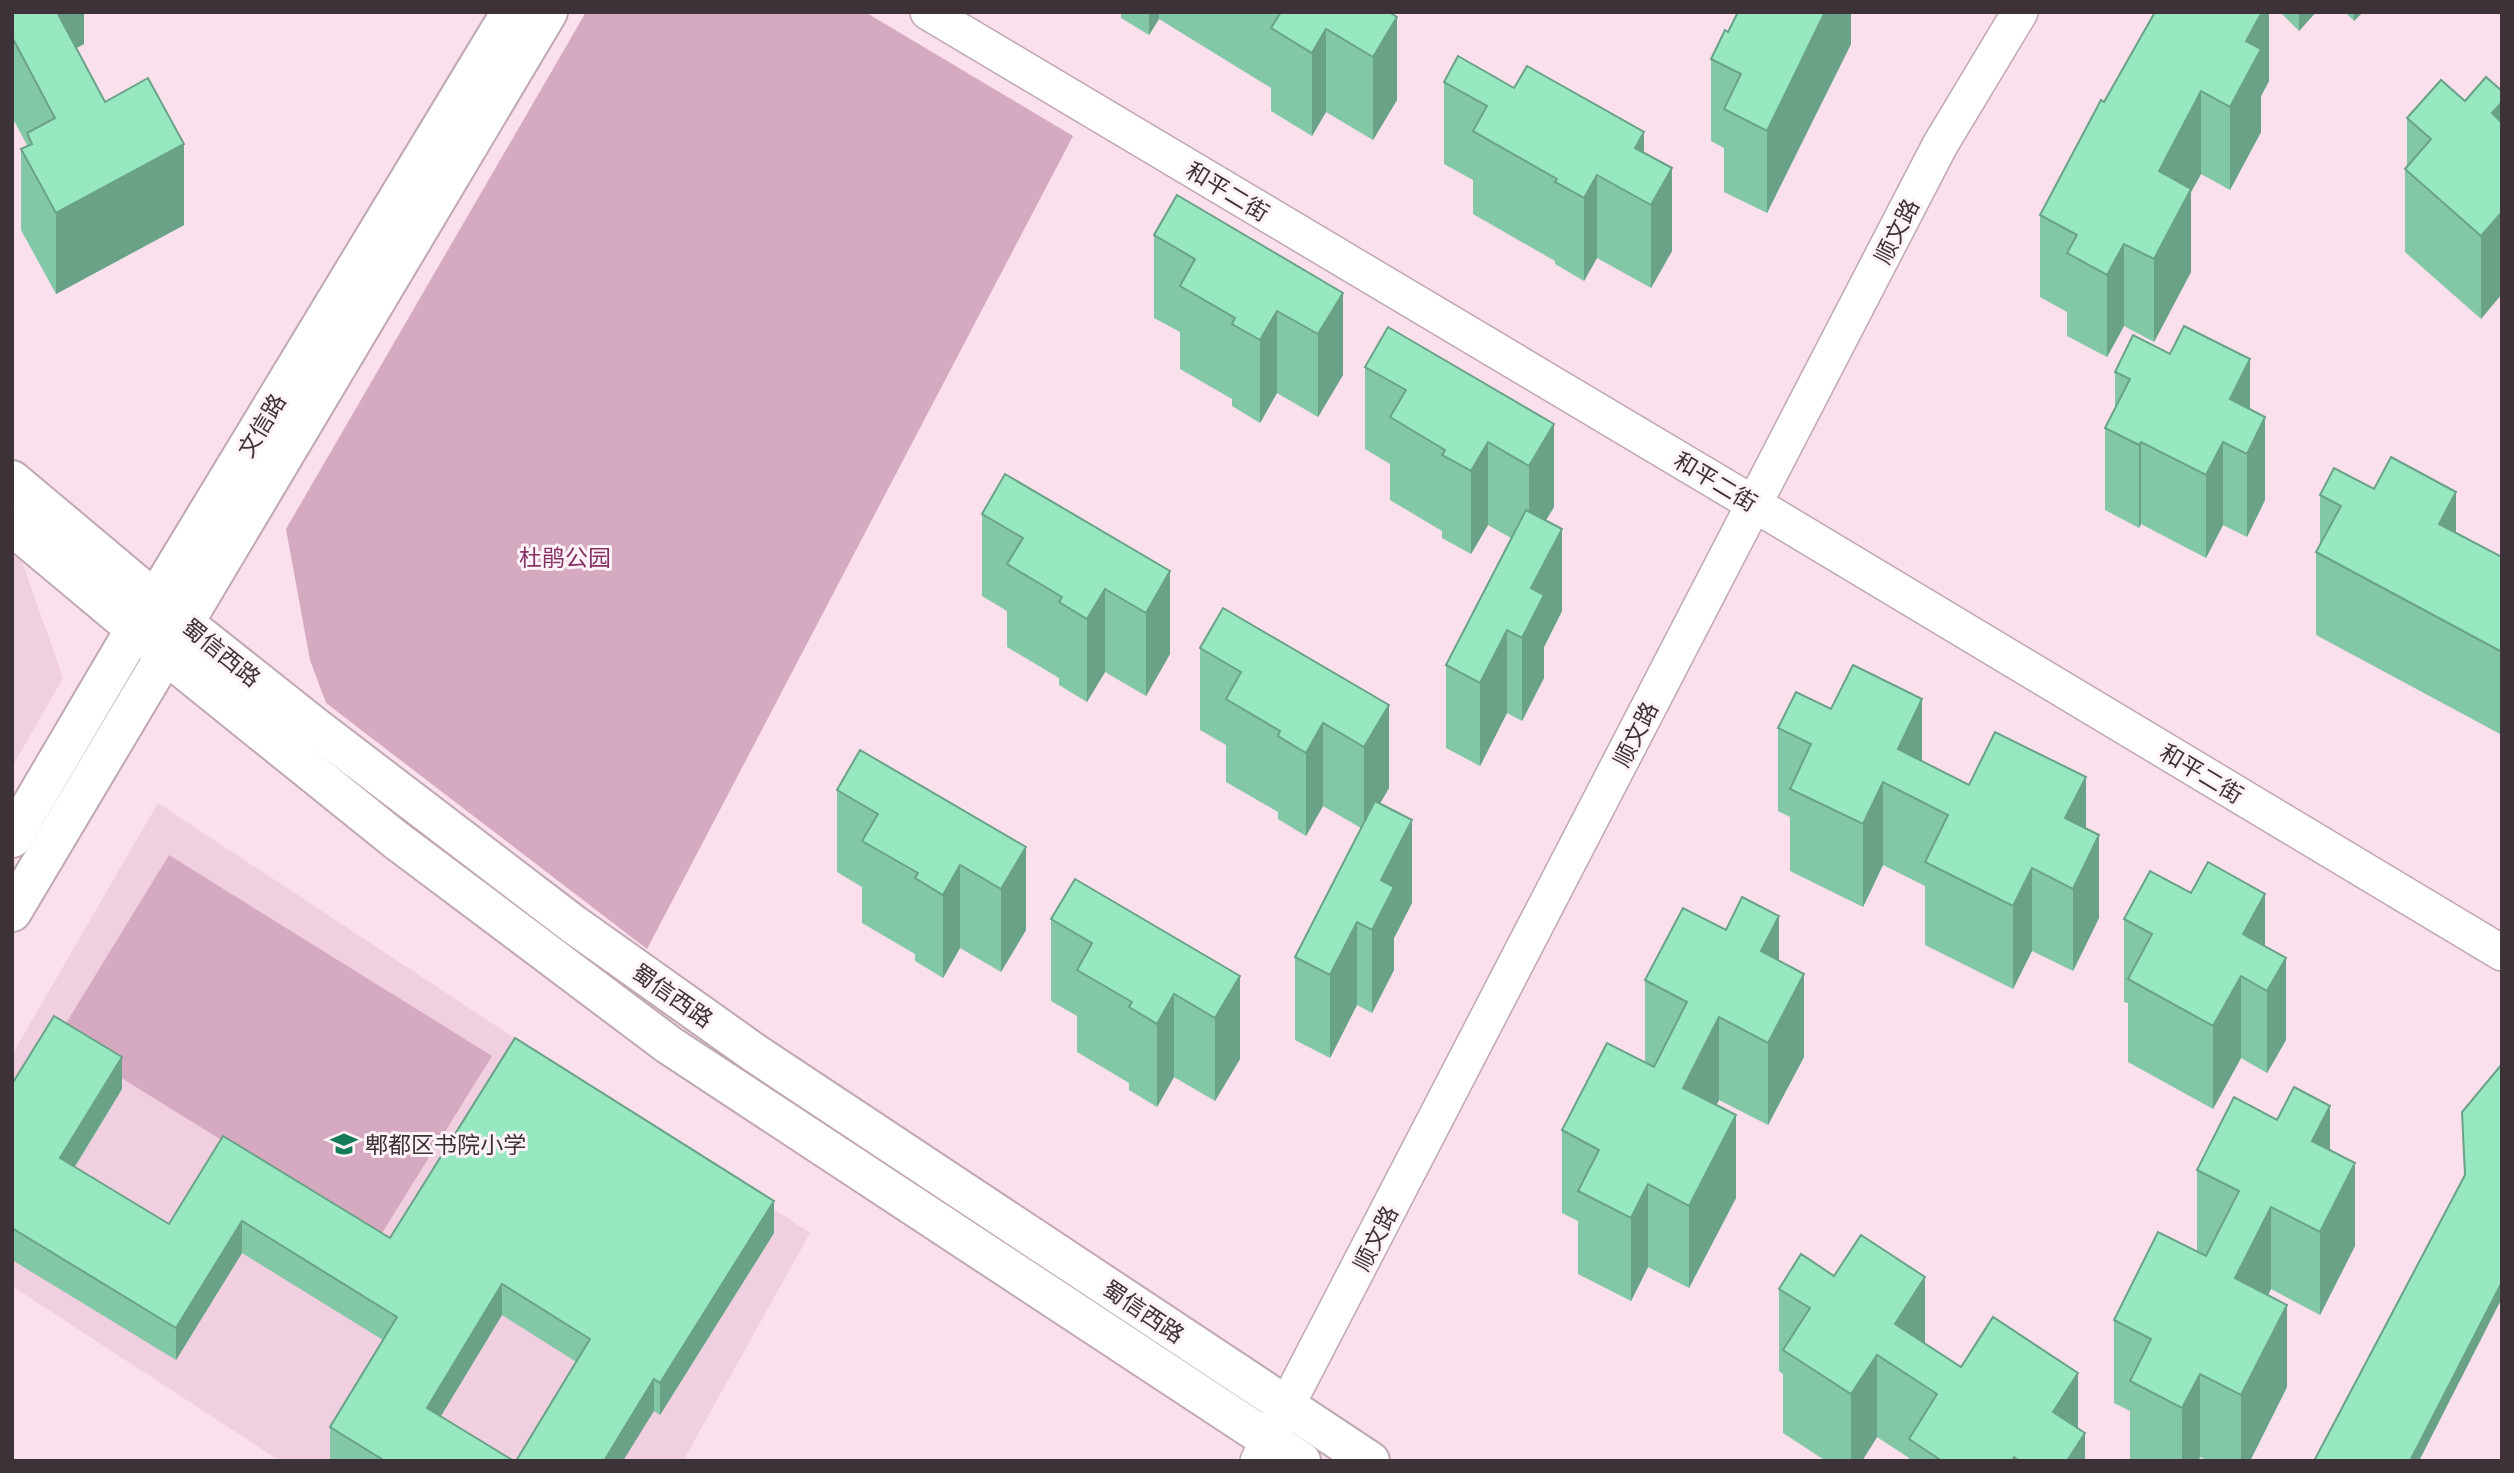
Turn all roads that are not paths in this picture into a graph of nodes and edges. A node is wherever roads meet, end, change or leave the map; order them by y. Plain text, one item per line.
1 (511, 12) edge
2 (548, 12) edge
3 (928, 12) edge
4 (2020, 12) edge
5 (12, 480) edge
6 (1754, 504) junction
7 (12, 526) edge
8 (145, 615) junction
9 (175, 638) junction
10 (12, 838) edge
11 (12, 912) edge
12 (2502, 953) edge
13 (1288, 1407) junction
14 (1264, 1450) edge
15 (1301, 1461) edge
16 (1370, 1461) edge

1 - 8 street, 文信路
2 - 9 street
3 - 6 street, 和平二街
4 - 6 street, 顺文路
5 - 8 street, 蜀信西路
6 - 12 street, 和平二街
6 - 13 street, 顺文路
7 - 8 street, 蜀信西路
8 - 9 street, 蜀信西路
8 - 10 street, 文信路
9 - 11 street
9 - 13 street, 蜀信西路
9 - 14 street, 蜀信西路
13 - 14 street, 顺文路
13 - 16 street, 蜀信西路
14 - 15 street, 蜀信西路

